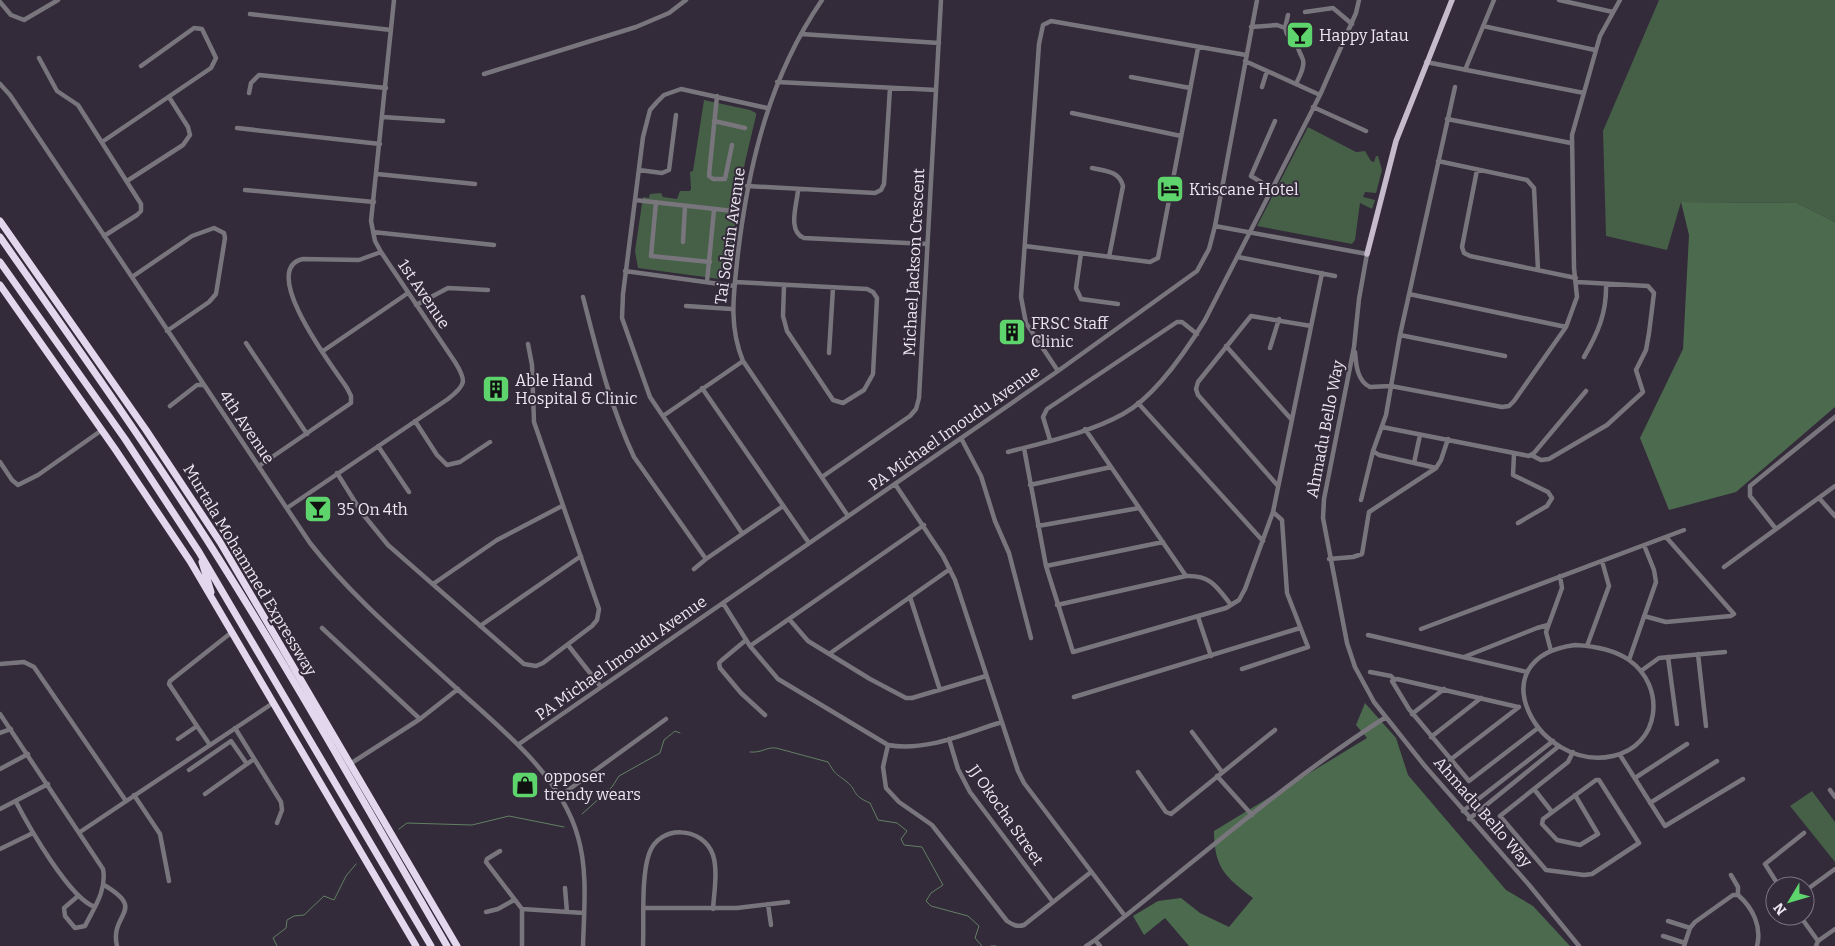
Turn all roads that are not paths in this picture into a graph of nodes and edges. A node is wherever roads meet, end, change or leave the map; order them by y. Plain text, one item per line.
1 (58, 0) edge
2 (394, 0) edge
3 (686, 0) edge
4 (822, 0) edge
5 (941, 0) edge
6 (1256, 0) edge
7 (1359, 0) edge
8 (1452, 0) edge
9 (1494, 0) edge
10 (1560, 0) edge
11 (1620, 0) edge
12 (0, 2) edge
13 (1580, 2) edge
14 (1305, 12) dead end
15 (1612, 12) junction
16 (250, 14) dead end
17 (1288, 15) dead end
18 (1352, 24) junction
19 (1483, 26) junction
20 (1251, 27) junction
21 (1285, 28) junction
22 (391, 30) junction
23 (802, 34) junction
24 (939, 43) junction
25 (1198, 48) junction
26 (1595, 50) junction
27 (39, 58) dead end
28 (1245, 58) junction
29 (1426, 62) junction
30 (141, 66) dead end
31 (1465, 70) junction
32 (1267, 71) junction
33 (484, 74) dead end
34 (1131, 77) dead end
35 (777, 82) junction
36 (0, 84) edge
37 (1296, 84) junction
38 (1262, 86) dead end
39 (1455, 87) dead end
40 (386, 88) junction
41 (890, 88) junction
42 (1190, 88) junction
43 (936, 90) junction
44 (249, 93) dead end
45 (1584, 93) junction
46 (1320, 95) junction
47 (717, 96) junction
48 (169, 97) junction
49 (1313, 107) junction
50 (767, 108) junction
51 (1072, 113) dead end
52 (676, 115) dead end
53 (383, 117) junction
54 (1447, 119) junction
55 (443, 121) dead end
56 (714, 121) junction
57 (1275, 121) dead end
58 (237, 128) dead end
59 (745, 128) dead end
60 (1366, 131) dead end
61 (1181, 136) junction
62 (102, 142) junction
63 (1571, 143) junction
64 (380, 144) junction
65 (732, 145) dead end
66 (1438, 161) junction
67 (1092, 168) dead end
68 (639, 170) junction
69 (1478, 170) junction
70 (377, 174) junction
71 (128, 182) junction
72 (475, 184) dead end
73 (747, 186) junction
74 (1271, 188) junction
75 (245, 190) dead end
76 (798, 190) junction
77 (635, 200) junction
78 (374, 202) junction
79 (656, 202) junction
80 (685, 206) junction
81 (714, 210) junction
82 (733, 211) dead end
83 (0, 221) edge
84 (1215, 226) junction
85 (373, 232) junction
86 (1249, 232) junction
87 (104, 236) junction
88 (0, 237) edge
89 (683, 242) dead end
90 (927, 244) junction
91 (494, 245) dead end
92 (1024, 246) junction
93 (381, 252) junction
94 (1081, 253) junction
95 (1367, 254) junction
96 (1109, 257) junction
97 (1238, 257) junction
98 (0, 262) edge
99 (710, 262) junction
100 (1538, 270) junction
101 (625, 271) junction
102 (1322, 273) junction
103 (1335, 276) dead end
104 (132, 277) junction
105 (1576, 280) junction
106 (707, 282) junction
107 (734, 284) junction
108 (1606, 284) junction
109 (0, 285) edge
110 (784, 285) junction
111 (833, 288) junction
112 (488, 290) dead end
113 (408, 293) junction
114 (1409, 294) junction
115 (583, 297) dead end
116 (1118, 304) dead end
117 (416, 305) junction
118 (686, 306) dead end
119 (732, 309) junction
120 (1279, 319) junction
121 (1311, 326) junction
122 (1566, 326) junction
123 (167, 331) junction
124 (1197, 334) junction
125 (1400, 335) junction
126 (246, 343) dead end
127 (528, 344) dead end
128 (1226, 346) junction
129 (1354, 347) junction
130 (1270, 348) dead end
131 (323, 351) junction
132 (830, 353) dead end
133 (1504, 356) dead end
134 (1584, 357) dead end
135 (743, 361) junction
136 (1058, 371) junction
137 (204, 386) junction
138 (1391, 386) junction
139 (702, 388) junction
140 (1586, 391) dead end
141 (1138, 403) junction
142 (170, 406) dead end
143 (663, 416) junction
144 (1835, 417) edge
145 (1292, 420) junction
146 (416, 421) junction
147 (1382, 427) junction
148 (1085, 429) junction
149 (102, 430) junction
150 (307, 434) junction
151 (1420, 435) junction
152 (961, 438) junction
153 (1448, 439) junction
154 (1050, 440) junction
155 (490, 442) dead end
156 (378, 446) junction
157 (1024, 448) junction
158 (1373, 451) junction
159 (1008, 452) dead end
160 (1514, 454) junction
161 (1531, 455) junction
162 (0, 462) edge
163 (1414, 463) junction
164 (259, 466) junction
165 (1111, 468) junction
166 (1436, 468) junction
167 (337, 474) junction
168 (822, 477) junction
169 (895, 484) junction
170 (1030, 485) junction
171 (1278, 486) junction
172 (1835, 486) edge
173 (409, 492) dead end
174 (1819, 498) junction
175 (1361, 500) dead end
176 (562, 506) junction
177 (782, 506) junction
178 (286, 508) junction
179 (1139, 508) junction
180 (1273, 512) junction
181 (848, 516) junction
182 (1835, 516) edge
183 (1518, 522) dead end
184 (924, 526) junction
185 (1038, 526) junction
186 (1776, 529) junction
187 (1684, 530) dead end
188 (742, 533) junction
189 (1666, 537) junction
190 (1263, 541) junction
191 (1163, 542) junction
192 (809, 544) junction
193 (1644, 545) junction
194 (199, 552) junction
195 (580, 556) junction
196 (706, 559) junction
197 (1329, 559) junction
198 (1602, 561) junction
199 (1046, 566) junction
200 (1724, 567) dead end
201 (694, 569) dead end
202 (950, 569) junction
203 (1186, 576) junction
204 (1560, 576) junction
205 (433, 584) junction
206 (910, 597) junction
207 (214, 602) junction
208 (723, 603) junction
209 (1057, 605) junction
210 (1231, 605) junction
211 (1644, 616) junction
212 (1198, 617) junction
213 (789, 619) junction
214 (480, 626) junction
215 (1548, 626) junction
216 (322, 628) dead end
217 (1300, 628) junction
218 (1421, 629) dead end
219 (232, 632) junction
220 (1368, 635) dead end
221 (1031, 638) dead end
222 (746, 640) junction
223 (568, 645) junction
224 (750, 646) junction
225 (1588, 646) junction
226 (1551, 651) junction
227 (1725, 652) dead end
228 (829, 654) junction
229 (1698, 654) junction
230 (1211, 656) junction
231 (1464, 657) junction
232 (1668, 657) junction
233 (1629, 660) junction
234 (281, 662) junction
235 (0, 664) edge
236 (1242, 669) dead end
237 (1641, 671) junction
238 (1370, 672) dead end
239 (1527, 672) junction
240 (986, 676) junction
241 (1394, 679) junction
242 (601, 687) junction
243 (458, 689) junction
244 (1444, 689) junction
245 (940, 690) junction
246 (1074, 697) dead end
247 (1481, 698) junction
248 (273, 703) junction
249 (1524, 703) junction
250 (316, 705) junction
251 (1518, 707) junction
252 (0, 714) edge
253 (1412, 714) junction
254 (765, 715) dead end
255 (1386, 717) junction
256 (420, 719) junction
257 (666, 719) dead end
258 (1002, 722) junction
259 (1677, 724) dead end
260 (197, 726) junction
261 (1706, 726) dead end
262 (235, 728) junction
263 (1538, 728) junction
264 (11, 729) junction
265 (1275, 730) dead end
266 (1192, 732) dead end
267 (0, 733) edge
268 (1431, 738) junction
269 (949, 739) junction
270 (178, 740) dead end
271 (1553, 742) junction
272 (519, 744) junction
273 (1687, 744) dead end
274 (210, 745) junction
275 (888, 745) junction
276 (1559, 746) junction
277 (1573, 752) junction
278 (28, 754) junction
279 (1620, 755) junction
280 (254, 759) junction
281 (1450, 760) junction
282 (1717, 761) dead end
283 (247, 764) junction
284 (350, 764) junction
285 (0, 769) edge
286 (189, 770) dead end
287 (1138, 772) dead end
288 (1222, 772) junction
289 (1217, 776) junction
290 (1634, 778) junction
291 (1743, 779) dead end
292 (48, 784) junction
293 (1534, 789) junction
294 (1830, 790) dead end
295 (204, 794) dead end
296 (134, 795) junction
297 (560, 796) junction
298 (1575, 796) junction
299 (1835, 796) edge
300 (1476, 800) junction
301 (126, 801) junction
302 (16, 802) junction
303 (1650, 803) junction
304 (1482, 808) junction
305 (0, 809) edge
306 (1462, 811) junction
307 (1552, 812) junction
308 (1252, 815) junction
309 (1469, 818) junction
310 (277, 823) dead end
311 (80, 832) junction
312 (33, 833) junction
313 (1804, 833) dead end
314 (0, 849) edge
315 (500, 851) dead end
316 (1835, 869) edge
317 (1091, 872) junction
318 (1731, 875) dead end
319 (1773, 876) edge
320 (169, 881) dead end
321 (1815, 884) edge
322 (104, 885) junction
323 (565, 888) dead end
324 (1738, 895) junction
325 (78, 896) junction
326 (514, 900) junction
327 (788, 902) dead end
328 (1053, 902) junction
329 (768, 904) junction
330 (95, 907) junction
331 (644, 908) junction
332 (522, 909) junction
333 (714, 909) junction
334 (486, 912) dead end
335 (567, 912) junction
336 (584, 913) junction
337 (1125, 916) junction
338 (1668, 921) dead end
339 (771, 925) dead end
340 (1806, 926) edge
341 (1690, 928) junction
342 (1835, 929) edge
343 (1663, 936) dead end
344 (1095, 940) junction
345 (1684, 944) edge
346 (1817, 944) edge
347 (117, 946) edge
348 (416, 946) edge
349 (430, 946) edge
350 (447, 946) edge
351 (457, 946) edge
352 (522, 946) edge
353 (583, 946) edge
354 (643, 946) edge
355 (1086, 946) edge
356 (1100, 946) edge
357 (1579, 946) edge
358 (1757, 946) edge

1 - 12 street
2 - 22 street, 1st Avenue
3 - 33 street
4 - 23 street, Tai Solarin Avenue
5 - 24 street, Michael Jackson Crescent
6 - 20 street, PA Michael Imoudu Avenue
7 - 18 street
8 - 29 main road, Ahmadu Bello Way
9 - 19 street
10 - 13 street
11 - 15 street
13 - 15 street
14 - 18 street
15 - 26 street
16 - 22 street
17 - 21 street
18 - 46 street
19 - 26 street
19 - 31 street
20 - 21 street
20 - 28 street, PA Michael Imoudu Avenue
21 - 37 street
22 - 40 street, 1st Avenue
23 - 24 street
23 - 35 street, Tai Solarin Avenue
24 - 43 street, Michael Jackson Crescent
25 - 28 street
25 - 42 street
25 - 92 street
26 - 45 street
27 - 62 street
28 - 32 street
28 - 84 street, PA Michael Imoudu Avenue
29 - 31 street
29 - 95 main road, Ahmadu Bello Way
30 - 48 street
31 - 45 street
32 - 37 street
32 - 38 street
34 - 42 street
35 - 41 street
35 - 50 street, Tai Solarin Avenue
36 - 87 street, 4th Avenue
37 - 46 street
39 - 54 street
40 - 44 street
40 - 53 street, 1st Avenue
41 - 43 street
41 - 76 street
42 - 61 street
43 - 90 street, Michael Jackson Crescent
45 - 63 street
46 - 49 street
47 - 50 street
47 - 56 street
47 - 68 street
48 - 62 street
48 - 71 street
49 - 60 street
49 - 74 street
50 - 73 street, Tai Solarin Avenue
51 - 61 street
52 - 68 street
53 - 55 street
53 - 64 street, 1st Avenue
54 - 63 street
54 - 66 street
56 - 59 street
56 - 65 street
57 - 74 street
58 - 64 street
61 - 96 street
62 - 71 street
63 - 105 street
64 - 70 street, 1st Avenue
66 - 69 street
66 - 114 street
67 - 96 street
68 - 77 street
69 - 100 street
69 - 100 street
70 - 72 street
70 - 78 street, 1st Avenue
71 - 87 street
73 - 76 street
73 - 107 street, Tai Solarin Avenue
74 - 86 street
75 - 78 street
76 - 90 street
77 - 79 street
77 - 101 street
78 - 85 street, 1st Avenue
79 - 80 street
79 - 99 street
80 - 81 street
80 - 89 street
81 - 82 street
81 - 99 street
83 - 250 highway, Murtala Mohammed Expressway
84 - 86 street
84 - 136 street, PA Michael Imoudu Avenue
85 - 91 street
85 - 93 street, 1st Avenue
86 - 95 street
86 - 97 street
87 - 104 street, 4th Avenue
88 - 234 highway, Murtala Mohammed Expressway
90 - 168 street, Michael Jackson Crescent
92 - 94 street
92 - 136 street
93 - 113 street, 1st Avenue
93 - 131 street
94 - 96 street
94 - 116 street
95 - 129 street, Ahmadu Bello Way
97 - 102 street
97 - 124 street
98 - 194 highway
99 - 106 street
100 - 105 street
101 - 106 street
101 - 143 street
102 - 103 street
102 - 121 street
104 - 123 street, 4th Avenue
104 - 123 street
105 - 108 street
105 - 122 street
106 - 107 street
107 - 110 street
107 - 119 street, Tai Solarin Avenue
108 - 134 street
108 - 161 street
109 - 149 highway
110 - 111 street
110 - 111 street
111 - 132 street
112 - 117 street
113 - 117 street, 1st Avenue
113 - 131 street
114 - 122 street
114 - 125 street
115 - 196 street
117 - 146 street, 1st Avenue
118 - 119 street
119 - 135 street, Tai Solarin Avenue
120 - 121 street
120 - 128 street
120 - 130 street
121 - 145 street
122 - 138 street
123 - 137 street, 4th Avenue
124 - 141 street
124 - 154 street
125 - 133 street
125 - 138 street
126 - 150 street
127 - 176 street
128 - 145 street
128 - 171 street
129 - 138 street
129 - 197 street, Ahmadu Bello Way
131 - 150 street
135 - 139 street
135 - 168 street, Tai Solarin Avenue
136 - 152 street, PA Michael Imoudu Avenue
137 - 142 street
137 - 164 street, 4th Avenue
138 - 147 street
139 - 143 street
139 - 177 street
140 - 161 street
141 - 148 street
141 - 190 street
143 - 188 street
144 - 186 street
145 - 171 street
146 - 155 street
146 - 156 street, 1st Avenue
147 - 151 street
147 - 158 street
148 - 154 street
148 - 165 street
149 - 162 street
149 - 207 highway
150 - 164 street
151 - 153 street
151 - 163 street
152 - 169 street, PA Michael Imoudu Avenue
152 - 221 street
153 - 160 street
153 - 166 street
154 - 157 street
156 - 167 street, 1st Avenue
156 - 173 street
157 - 159 street
157 - 170 street
158 - 163 street
158 - 175 street
160 - 161 street
160 - 183 street
163 - 166 street
164 - 178 street, 4th Avenue
165 - 170 street
165 - 179 street
166 - 197 street
167 - 178 street, 1st Avenue
167 - 205 street
168 - 181 street, Tai Solarin Avenue
169 - 181 street, PA Michael Imoudu Avenue
169 - 184 street
170 - 185 street
171 - 180 street
172 - 174 street
174 - 182 street
174 - 186 street
176 - 195 street
176 - 205 street
177 - 188 street
177 - 192 street
178 - 243 street, 4th Avenue
179 - 185 street
179 - 191 street
180 - 190 street
180 - 217 street
181 - 192 street, PA Michael Imoudu Avenue
184 - 202 street
184 - 213 street
185 - 199 street
186 - 200 street
187 - 189 street
188 - 196 street
189 - 193 street
189 - 211 street
190 - 210 street
191 - 199 street
191 - 203 street
192 - 208 street, PA Michael Imoudu Avenue
193 - 198 street
193 - 211 street
194 - 207 highway
194 - 349 highway
195 - 214 street
195 - 223 street
196 - 201 street
197 - 255 street, Ahmadu Bello Way
198 - 204 street
198 - 225 street
199 - 209 street
202 - 206 street
202 - 240 street
203 - 209 street
203 - 210 street
204 - 215 street
204 - 218 street
205 - 214 street
206 - 228 street
206 - 245 street
207 - 219 highway
208 - 222 street
208 - 242 street, PA Michael Imoudu Avenue
209 - 212 street
210 - 212 street
211 - 233 street
212 - 230 street
213 - 224 street
213 - 228 street
214 - 223 street
215 - 226 street
215 - 231 street
216 - 256 street
217 - 230 street
217 - 236 street
219 - 248 highway
219 - 260 street
220 - 231 street
222 - 224 street
222 - 254 street
223 - 242 street
224 - 275 street
225 - 226 street
225 - 233 street
226 - 239 street
227 - 229 street
228 - 245 street
229 - 232 street
229 - 261 street
230 - 246 street
231 - 239 street
232 - 237 street
232 - 259 street
233 - 237 street
234 - 250 highway
234 - 350 highway, Murtala Mohammed Expressway
235 - 301 street
237 - 279 street
238 - 241 street
239 - 249 street
240 - 245 street
240 - 258 street
241 - 244 street
241 - 253 street
242 - 272 street, PA Michael Imoudu Avenue
243 - 256 street
243 - 272 street, 4th Avenue
244 - 247 street
244 - 253 street
247 - 251 street
247 - 268 street
248 - 262 street
248 - 348 highway
249 - 251 street
249 - 263 street
250 - 284 highway, Murtala Mohammed Expressway
251 - 281 street
252 - 264 street
253 - 268 street
255 - 306 street, Ahmadu Bello Way
255 - 308 street
256 - 284 street
257 - 297 street
258 - 269 street
258 - 317 street
260 - 270 street
260 - 274 street
262 - 274 street
262 - 280 street
263 - 271 street
263 - 281 street
264 - 267 street
264 - 278 street
265 - 288 street
266 - 288 street
268 - 281 street
269 - 275 street
269 - 328 street, JJ Okocha Street
271 - 276 street
271 - 300 street
272 - 297 street, 4th Avenue
273 - 290 street
274 - 296 street
275 - 328 street
276 - 277 street
276 - 304 street
277 - 279 street
277 - 293 street
278 - 285 street
278 - 292 street
279 - 290 street
280 - 283 street
280 - 310 street
282 - 303 street
283 - 286 street
283 - 295 street
284 - 351 highway, Murtala Mohammed Expressway
287 - 289 street
288 - 289 street
289 - 308 street
290 - 303 street
291 - 303 street
292 - 302 street
292 - 311 street
293 - 298 street
293 - 307 street
294 - 299 street
296 - 301 street
296 - 320 street
297 - 336 street, 4th Avenue
298 - 307 street
298 - 307 street
300 - 304 street
300 - 306 street
301 - 311 street
302 - 305 street
302 - 312 street
304 - 309 street
306 - 309 street, Ahmadu Bello Way
308 - 337 street
309 - 357 street, Ahmadu Bello Way
311 - 322 street
312 - 314 street
312 - 325 street
313 - 319 street
315 - 326 street
316 - 321 street
317 - 328 street
317 - 337 street
318 - 324 street
322 - 330 street
322 - 347 street
323 - 335 street
324 - 341 street
324 - 358 street
325 - 330 street
325 - 330 street
326 - 332 street
326 - 334 street
327 - 329 street
329 - 333 street
329 - 339 street
331 - 333 street
331 - 333 street
331 - 354 street
332 - 335 street
332 - 352 street
335 - 336 street
336 - 353 street, 4th Avenue
337 - 344 street
338 - 341 street
340 - 346 street
341 - 345 street
342 - 346 street
343 - 345 street
344 - 355 street
344 - 356 street

